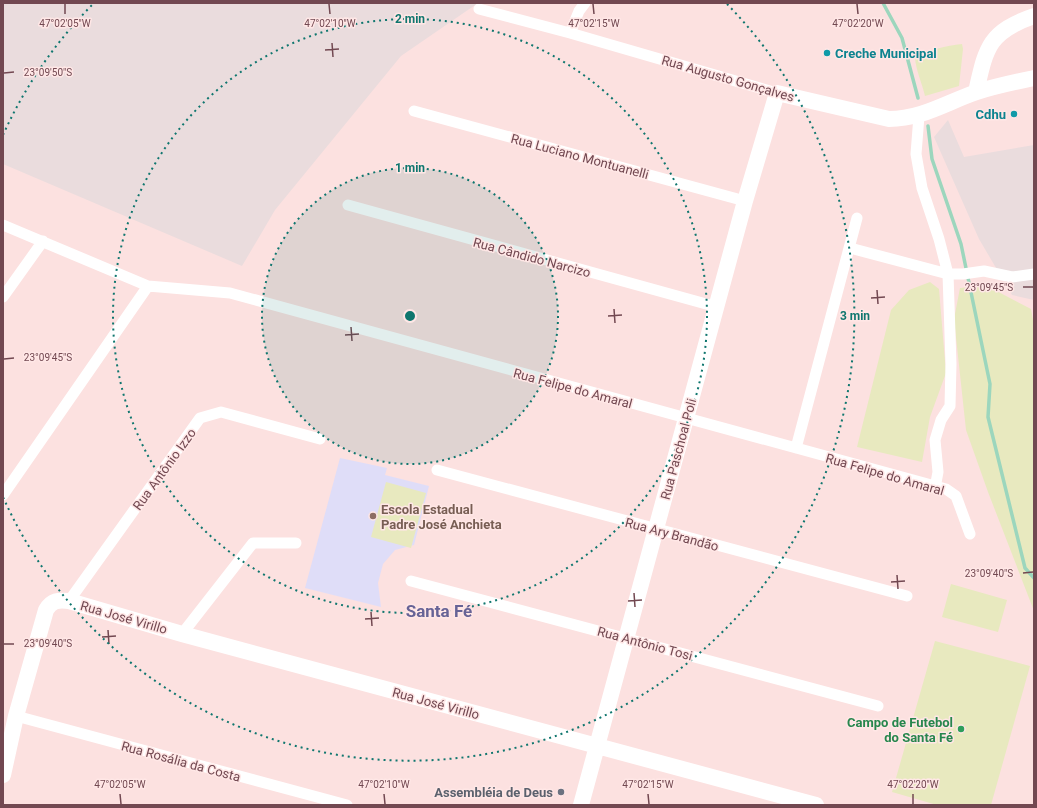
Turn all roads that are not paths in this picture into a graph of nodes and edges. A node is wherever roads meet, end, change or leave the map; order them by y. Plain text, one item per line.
1 (585, 3) edge
2 (479, 9) dead end
3 (1034, 16) edge
4 (570, 32) junction
5 (1034, 78) edge
6 (976, 92) junction
7 (777, 93) junction
8 (414, 111) dead end
9 (919, 116) junction
10 (745, 201) junction
11 (348, 205) dead end
12 (857, 218) dead end
13 (3, 225) edge
14 (43, 241) junction
15 (850, 248) junction
16 (948, 274) junction
17 (1034, 274) edge
18 (148, 286) junction
19 (3, 297) edge
20 (717, 307) junction
21 (686, 419) junction
22 (320, 439) dead end
23 (796, 448) junction
24 (437, 470) dead end
25 (935, 488) junction
26 (3, 495) edge
27 (656, 530) junction
28 (970, 534) dead end
29 (296, 543) dead end
30 (411, 581) dead end
31 (907, 596) dead end
32 (63, 601) junction
33 (182, 634) junction
34 (627, 638) junction
35 (878, 706) dead end
36 (16, 716) junction
37 (598, 746) junction
38 (3, 775) edge
39 (347, 805) edge
40 (581, 805) edge
41 (816, 805) edge

1 - 4 street
2 - 4 street, Rua Augusto Gonçalves
3 - 6 street
4 - 7 street, Rua Augusto Gonçalves
5 - 6 street, Rua Augusto Gonçalves
6 - 9 street, Rua Augusto Gonçalves
7 - 9 street, Rua Augusto Gonçalves
7 - 10 street, Rua Paschoal Poli
8 - 10 street, Rua Luciano Montuanelli
9 - 16 street
10 - 20 street, Rua Paschoal Poli
11 - 20 street, Rua Cândido Narcizo
12 - 15 street
13 - 14 street, Rua Felipe do Amaral
14 - 18 street, Rua Felipe do Amaral
14 - 19 street
15 - 16 street
15 - 23 street
16 - 17 street
16 - 25 street
18 - 21 street, Rua Felipe do Amaral
18 - 26 street
20 - 21 street, Rua Paschoal Poli
21 - 23 street, Rua Felipe do Amaral
21 - 27 street, Rua Paschoal Poli
22 - 32 street, Rua Antônio Izzo
23 - 25 street, Rua Felipe do Amaral
24 - 27 street, Rua Ary Brandão
25 - 28 street, Rua Felipe do Amaral
27 - 31 street, Rua Ary Brandão
27 - 34 street, Rua Paschoal Poli
29 - 33 street
30 - 34 street, Rua Antônio Tosi
32 - 33 street, Rua José Virillo
32 - 36 street
33 - 37 street, Rua José Virillo
34 - 35 street, Rua Antônio Tosi
34 - 37 street, Rua Paschoal Poli
36 - 38 street
36 - 39 street, Rua Rosália da Costa
37 - 40 street, Rua Paschoal Poli
37 - 41 street, Rua José Virillo

